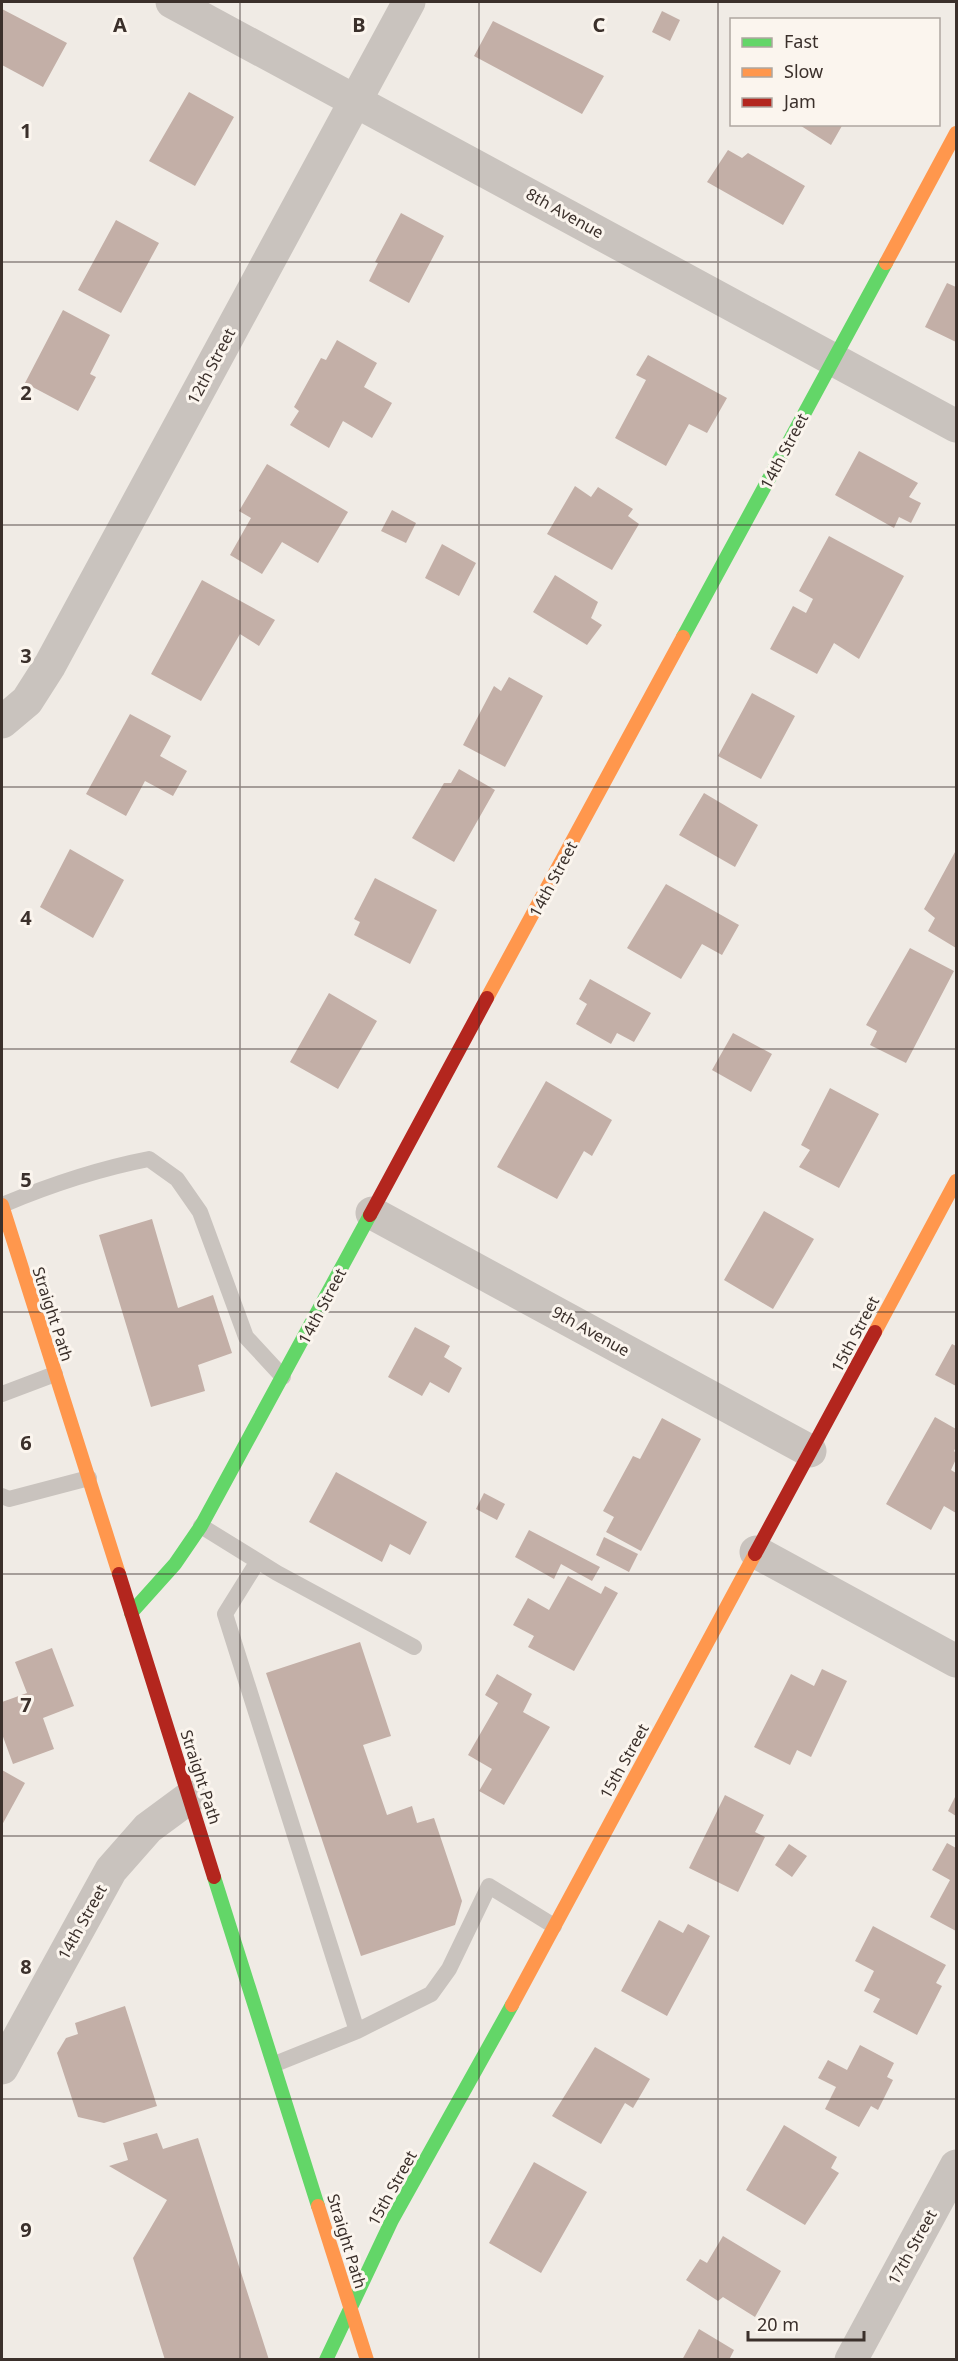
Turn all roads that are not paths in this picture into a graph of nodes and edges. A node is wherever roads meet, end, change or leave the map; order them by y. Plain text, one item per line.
1 (172, 2) edge
2 (409, 2) edge
3 (356, 100) junction
4 (957, 133) edge
5 (833, 359) junction
6 (957, 426) edge
7 (2, 722) edge
8 (957, 1181) edge
9 (2, 1205) edge
10 (372, 1213) junction
11 (55, 1374) junction
12 (284, 1377) junction
13 (2, 1394) edge
14 (810, 1451) junction
15 (89, 1478) junction
16 (2, 1496) edge
17 (201, 1526) junction
18 (756, 1552) junction
19 (258, 1562) junction
20 (131, 1613) junction
21 (414, 1647) dead end
22 (957, 1661) edge
23 (190, 1797) junction
24 (554, 1926) junction
25 (357, 2031) junction
26 (275, 2064) junction
27 (2, 2068) edge
28 (957, 2166) edge
29 (351, 2310) junction
30 (326, 2360) edge
31 (368, 2360) edge
32 (851, 2360) edge

1 - 3 street, 8th Avenue
2 - 3 street, 12th Street
3 - 5 street, 8th Avenue
3 - 7 street, 12th Street
4 - 5 street, 14th Street
5 - 6 street, 8th Avenue
5 - 10 street, 14th Street
8 - 14 street, 15th Street
9 - 11 street, Straight Path
9 - 12 lane
10 - 12 street, 14th Street
10 - 14 street, 9th Avenue
11 - 13 lane
11 - 15 street, Straight Path
12 - 17 street, 14th Street
14 - 18 street, 15th Street
15 - 16 lane
15 - 20 street, Straight Path
17 - 19 lane
17 - 20 street, 14th Street
18 - 22 street
18 - 24 street, 15th Street
19 - 21 lane
19 - 25 lane
20 - 23 street, Straight Path
23 - 26 street, Straight Path
23 - 27 street, 14th Street
24 - 25 lane
24 - 29 street, 15th Street
25 - 26 lane
26 - 29 street, Straight Path
28 - 32 street, 17th Street
29 - 30 street, 15th Street
29 - 31 street, Straight Path

